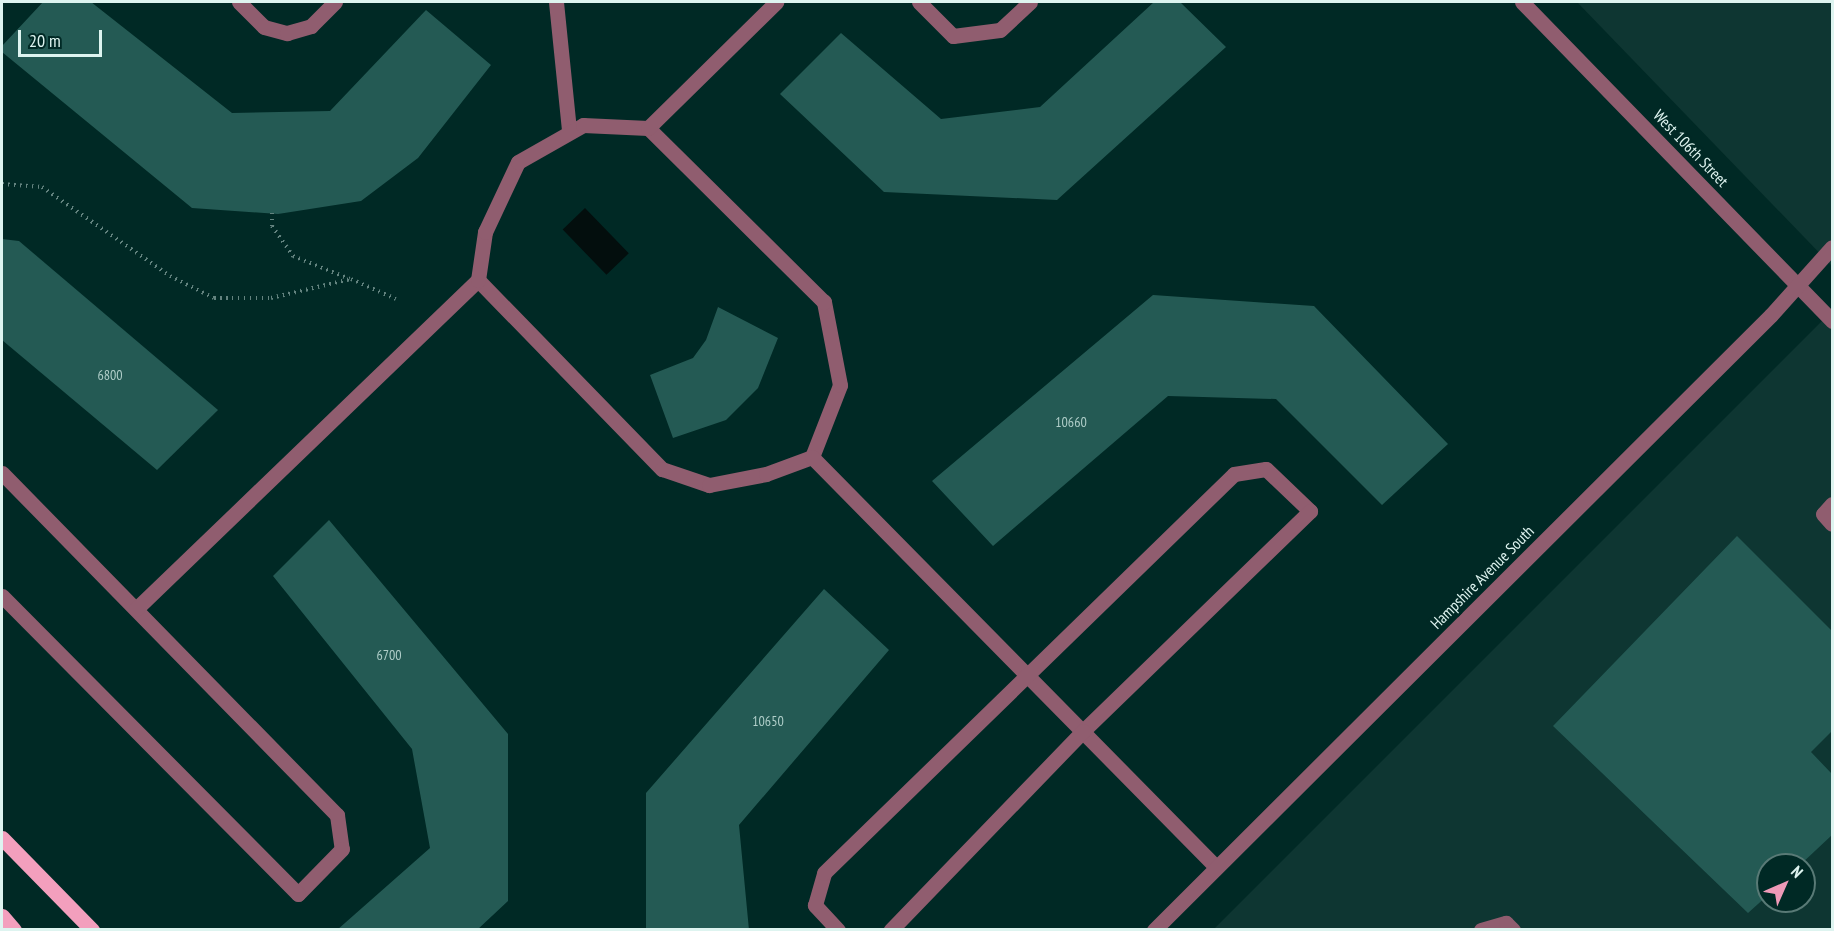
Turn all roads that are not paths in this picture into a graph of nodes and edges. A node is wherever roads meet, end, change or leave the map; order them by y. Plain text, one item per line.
1 (239, 2) edge
2 (335, 2) edge
3 (556, 2) edge
4 (776, 2) edge
5 (919, 2) edge
6 (1030, 2) edge
7 (1522, 2) edge
8 (648, 129) junction
9 (569, 130) junction
10 (1833, 247) edge
11 (478, 280) junction
12 (1799, 285) junction
13 (1833, 321) edge
14 (812, 457) junction
15 (2, 473) edge
16 (1833, 504) edge
17 (1833, 524) edge
18 (2, 596) edge
19 (136, 609) junction
20 (1026, 674) junction
21 (1083, 731) junction
22 (2, 838) edge
23 (1216, 867) junction
24 (2, 916) edge
25 (14, 930) edge
26 (92, 930) edge
27 (838, 930) edge
28 (891, 930) edge
29 (1154, 930) edge
30 (1480, 930) edge
31 (1513, 930) edge

1 - 2 street
3 - 9 street
4 - 8 street
5 - 6 street
7 - 12 street, West 106th Street
8 - 9 street
8 - 14 street
9 - 11 street
10 - 12 street, Hampshire Avenue South
11 - 14 street
11 - 19 street
12 - 13 street, West 106th Street
12 - 23 street, Hampshire Avenue South
14 - 20 street
15 - 19 street
16 - 17 street
18 - 19 street
20 - 21 street
20 - 21 street
20 - 27 street
21 - 23 street
21 - 28 street
22 - 26 main road
23 - 29 street, Hampshire Avenue South
24 - 25 main road
30 - 31 street

